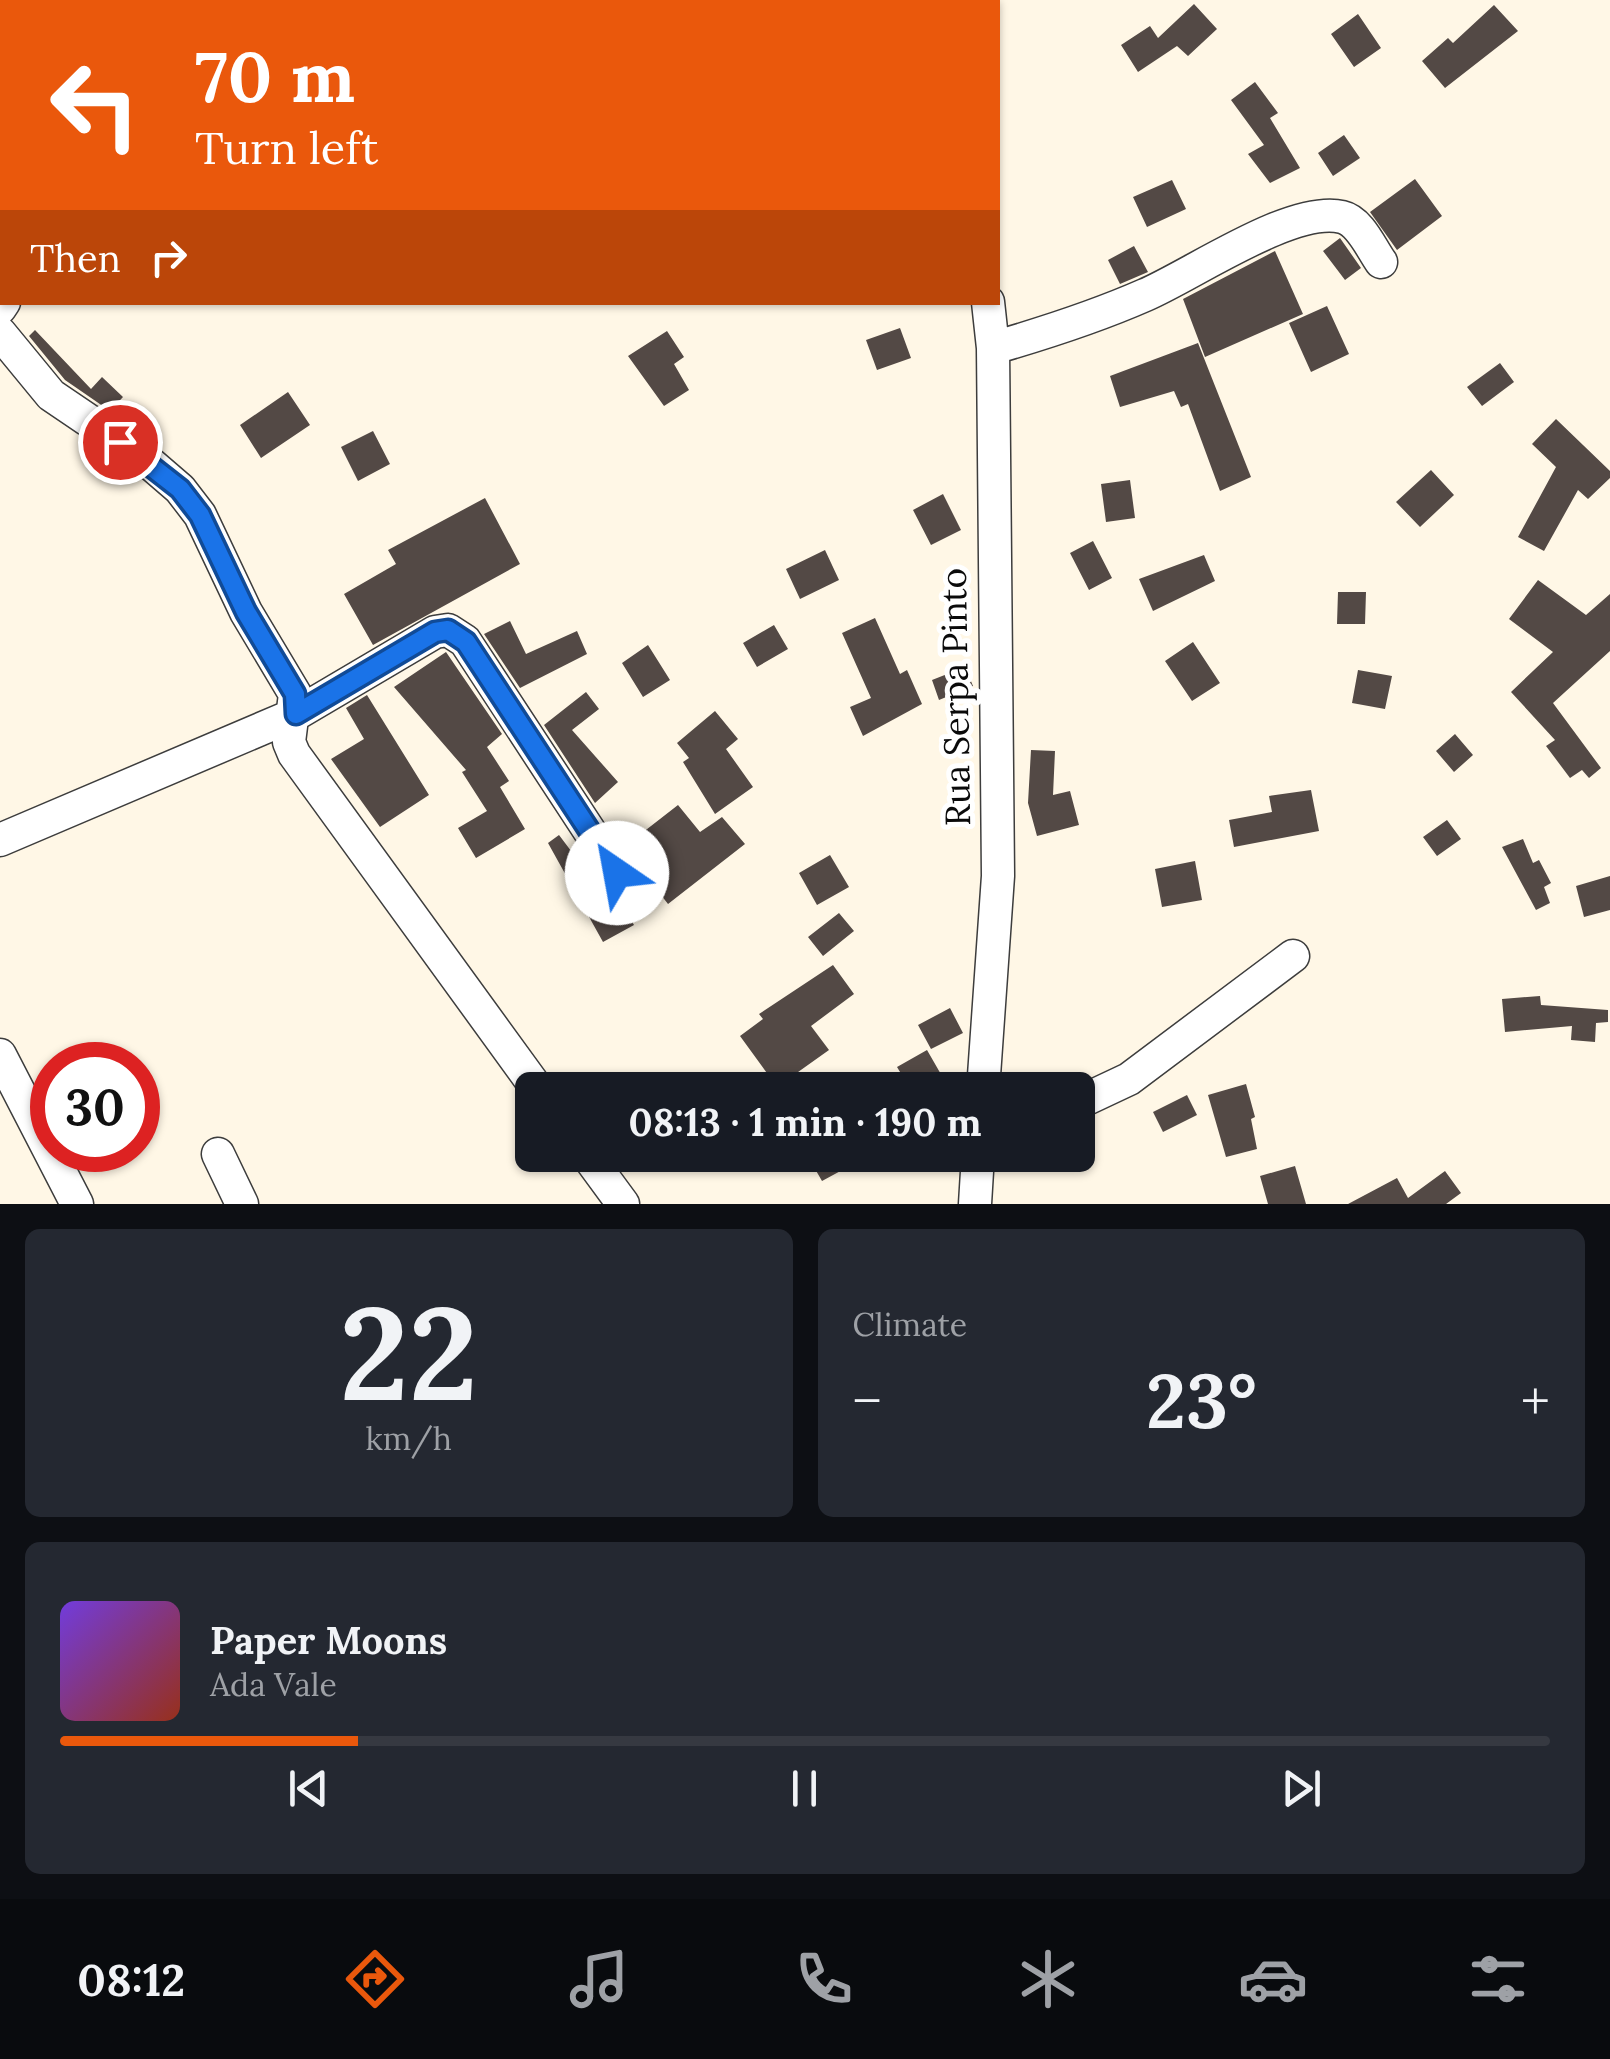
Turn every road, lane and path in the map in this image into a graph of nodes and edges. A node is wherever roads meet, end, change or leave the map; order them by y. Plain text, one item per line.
1 (1381, 262) dead end
2 (988, 305) edge
3 (0, 334) edge
4 (993, 348) junction
5 (296, 714) junction
6 (0, 840) edge
7 (617, 873) dead end
8 (1292, 956) dead end
9 (0, 1055) edge
10 (525, 1072) edge
11 (984, 1072) edge
12 (1095, 1095) edge
13 (218, 1154) dead end
14 (599, 1172) edge
15 (977, 1172) edge
16 (77, 1204) edge
17 (242, 1204) edge
18 (623, 1204) edge
19 (974, 1204) edge

1 - 4 street
2 - 4 street, Rua Serpa Pinto
3 - 5 street
4 - 11 street, Rua Serpa Pinto
5 - 6 street
5 - 7 street
5 - 10 street
8 - 12 street
9 - 16 street
13 - 17 street
14 - 18 street
15 - 19 street

